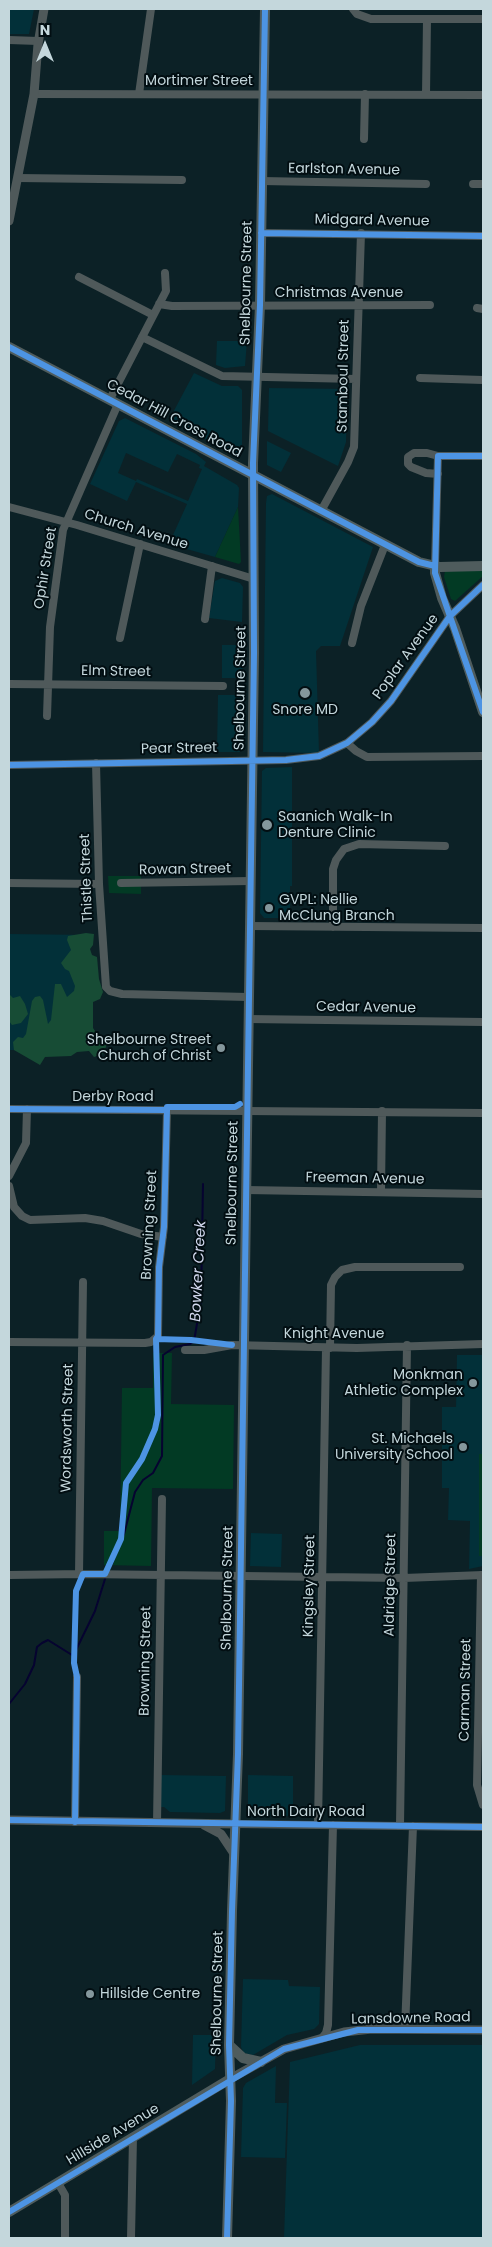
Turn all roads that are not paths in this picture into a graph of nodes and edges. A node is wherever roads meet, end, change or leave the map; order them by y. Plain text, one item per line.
1 (44, 9) edge
2 (151, 9) edge
3 (265, 9) edge
4 (355, 11) edge
5 (427, 19) junction
6 (483, 19) edge
7 (9, 40) edge
8 (38, 41) junction
9 (34, 94) junction
10 (138, 94) junction
11 (264, 94) junction
12 (366, 94) junction
13 (426, 95) junction
14 (483, 95) edge
15 (364, 138) dead end
16 (18, 178) junction
17 (182, 180) dead end
18 (262, 181) junction
19 (426, 184) dead end
20 (473, 184) dead end
21 (483, 184) edge
22 (9, 221) edge
23 (261, 232) junction
24 (361, 233) junction
25 (483, 236) edge
26 (165, 273) dead end
27 (79, 277) dead end
28 (159, 304) junction
29 (260, 305) junction
30 (430, 305) dead end
31 (358, 306) junction
32 (153, 315) junction
33 (142, 337) junction
34 (9, 347) edge
35 (257, 378) junction
36 (420, 378) dead end
37 (356, 379) junction
38 (483, 380) edge
39 (114, 402) junction
40 (438, 456) junction
41 (483, 456) edge
42 (438, 474) junction
43 (253, 475) junction
44 (9, 507) edge
45 (321, 511) junction
46 (66, 523) junction
47 (140, 544) junction
48 (385, 545) junction
49 (212, 566) junction
50 (435, 566) junction
51 (483, 566) edge
52 (254, 578) junction
53 (483, 585) edge
54 (450, 616) junction
55 (205, 619) dead end
56 (120, 638) dead end
57 (352, 643) dead end
58 (9, 684) edge
59 (50, 684) junction
60 (223, 686) dead end
61 (483, 712) edge
62 (47, 716) dead end
63 (347, 743) junction
64 (483, 756) edge
65 (252, 760) junction
66 (96, 763) junction
67 (9, 765) edge
68 (445, 846) dead end
69 (250, 881) junction
70 (9, 883) edge
71 (98, 884) junction
72 (121, 884) dead end
73 (250, 926) junction
74 (333, 927) junction
75 (483, 928) edge
76 (248, 997) junction
77 (248, 1019) junction
78 (483, 1022) edge
79 (9, 1109) edge
80 (27, 1109) junction
81 (167, 1110) junction
82 (247, 1110) junction
83 (382, 1111) junction
84 (483, 1113) edge
85 (9, 1175) edge
86 (9, 1186) edge
87 (246, 1190) junction
88 (381, 1191) junction
89 (483, 1194) edge
90 (163, 1237) junction
91 (460, 1267) dead end
92 (83, 1282) dead end
93 (9, 1342) edge
94 (82, 1343) junction
95 (483, 1344) edge
96 (406, 1345) junction
97 (244, 1346) junction
98 (328, 1348) junction
99 (185, 1350) dead end
100 (162, 1499) dead end
101 (79, 1574) junction
102 (160, 1575) junction
103 (482, 1575) edge
104 (9, 1576) edge
105 (240, 1576) junction
106 (322, 1577) junction
107 (404, 1578) junction
108 (77, 1676) dead end
109 (483, 1805) edge
110 (9, 1820) edge
111 (75, 1822) junction
112 (156, 1823) junction
113 (202, 1824) junction
114 (235, 1824) junction
115 (318, 1825) junction
116 (332, 1825) junction
117 (400, 1825) junction
118 (413, 1826) junction
119 (483, 1827) edge
120 (233, 1852) junction
121 (405, 2030) junction
122 (483, 2030) edge
123 (322, 2038) junction
124 (229, 2045) junction
125 (261, 2062) junction
126 (230, 2080) junction
127 (133, 2137) junction
128 (58, 2183) junction
129 (9, 2212) edge
130 (65, 2238) edge
131 (131, 2238) edge
132 (227, 2238) edge

1 - 8 street
2 - 10 street
3 - 11 main road, Shelbourne Street
4 - 5 street
5 - 6 street
5 - 13 street
7 - 8 street
8 - 9 street
9 - 10 street, Mortimer Street
9 - 16 street
10 - 11 street, Mortimer Street
11 - 12 street, Mortimer Street
11 - 18 main road, Shelbourne Street
12 - 13 street, Mortimer Street
12 - 15 street
13 - 14 street, Mortimer Street
16 - 17 street
16 - 22 street
18 - 19 street, Earlston Avenue
18 - 23 main road, Shelbourne Street
20 - 21 street
23 - 24 street, Midgard Avenue
23 - 29 main road, Shelbourne Street
24 - 25 street, Midgard Avenue
24 - 31 street, Stamboul Street
26 - 28 street, Ophir Street
27 - 32 street
28 - 29 street, Christmas Avenue
28 - 32 street, Ophir Street
29 - 31 street, Christmas Avenue
29 - 35 main road, Shelbourne Street
30 - 31 street, Christmas Avenue
31 - 37 street, Stamboul Street
32 - 33 street, Ophir Street
33 - 35 street
33 - 39 street, Ophir Street
34 - 39 main road, Cedar Hill Cross Road
35 - 37 street
35 - 43 main road, Shelbourne Street
36 - 38 street
37 - 45 street, Stamboul Street
39 - 43 main road, Cedar Hill Cross Road
39 - 46 street, Ophir Street
40 - 41 street
40 - 42 street
40 - 42 street
42 - 50 street
43 - 45 main road, Cedar Hill Cross Road
43 - 52 main road, Shelbourne Street
44 - 46 street, Church Avenue
45 - 48 main road, Cedar Hill Cross Road
46 - 47 street, Church Avenue
46 - 59 street, Ophir Street
47 - 49 street, Church Avenue
47 - 56 street
48 - 50 main road, Cedar Hill Cross Road
48 - 57 street
49 - 52 street, Church Avenue
49 - 55 street
50 - 51 main road, Cedar Hill Cross Road
50 - 54 main road
52 - 65 main road, Shelbourne Street
53 - 54 street, Poplar Avenue
54 - 61 main road
54 - 63 street, Poplar Avenue
58 - 59 street, Elm Street
59 - 60 street, Elm Street
59 - 62 street, Ophir Street
63 - 64 street
63 - 65 street, Pear Street
65 - 66 street, Pear Street
65 - 69 main road, Shelbourne Street
66 - 67 street, Pear Street
66 - 71 street, Thistle Street
68 - 74 street
69 - 72 street, Rowan Street
69 - 73 main road, Shelbourne Street
70 - 71 street
71 - 76 street, Thistle Street
73 - 74 street
73 - 76 main road, Shelbourne Street
74 - 75 street
76 - 77 main road, Shelbourne Street
77 - 78 street, Cedar Avenue
77 - 82 main road, Shelbourne Street
79 - 80 street, Derby Road
80 - 81 street, Derby Road
80 - 85 street
81 - 82 street, Derby Road
81 - 90 street, Browning Street
82 - 83 street, Derby Road
82 - 87 main road, Shelbourne Street
83 - 84 street, Derby Road
83 - 88 street
86 - 90 street
87 - 88 street, Freeman Avenue
87 - 97 main road, Shelbourne Street
88 - 89 street, Freeman Avenue
90 - 94 street, Browning Street
91 - 98 street, Kingsley Street
92 - 94 street, Wordsworth Street
93 - 94 street
94 - 101 street, Wordsworth Street
95 - 96 street, Knight Avenue
96 - 98 street, Knight Avenue
96 - 107 street, Aldridge Street
97 - 98 street, Knight Avenue
97 - 99 street, Knight Avenue
97 - 105 main road, Shelbourne Street
98 - 106 street, Kingsley Street
100 - 102 street, Browning Street
101 - 102 street
101 - 104 street
102 - 105 street
102 - 112 street, Browning Street
103 - 107 street
103 - 109 street, Carman Street
105 - 106 street
105 - 114 main road, Shelbourne Street
106 - 107 street
106 - 115 street, Kingsley Street
107 - 117 street, Aldridge Street
108 - 111 street
110 - 111 street, North Dairy Road
111 - 112 street, North Dairy Road
112 - 113 street, North Dairy Road
113 - 114 street, North Dairy Road
113 - 120 street
114 - 115 street, North Dairy Road
114 - 120 main road, Shelbourne Street
115 - 116 street, North Dairy Road
116 - 117 street, North Dairy Road
116 - 123 street
117 - 118 street, North Dairy Road
118 - 119 street, North Dairy Road
118 - 121 street
120 - 124 main road, Shelbourne Street
121 - 122 street, Lansdowne Road
121 - 123 street, Lansdowne Road
123 - 125 street, Lansdowne Road
124 - 125 main road
124 - 126 main road, Shelbourne Street
125 - 126 street, Lansdowne Road
126 - 127 main road, Hillside Avenue
126 - 132 main road, Shelbourne Street
127 - 128 main road, Hillside Avenue
127 - 131 street
128 - 129 main road, Hillside Avenue
128 - 130 street

